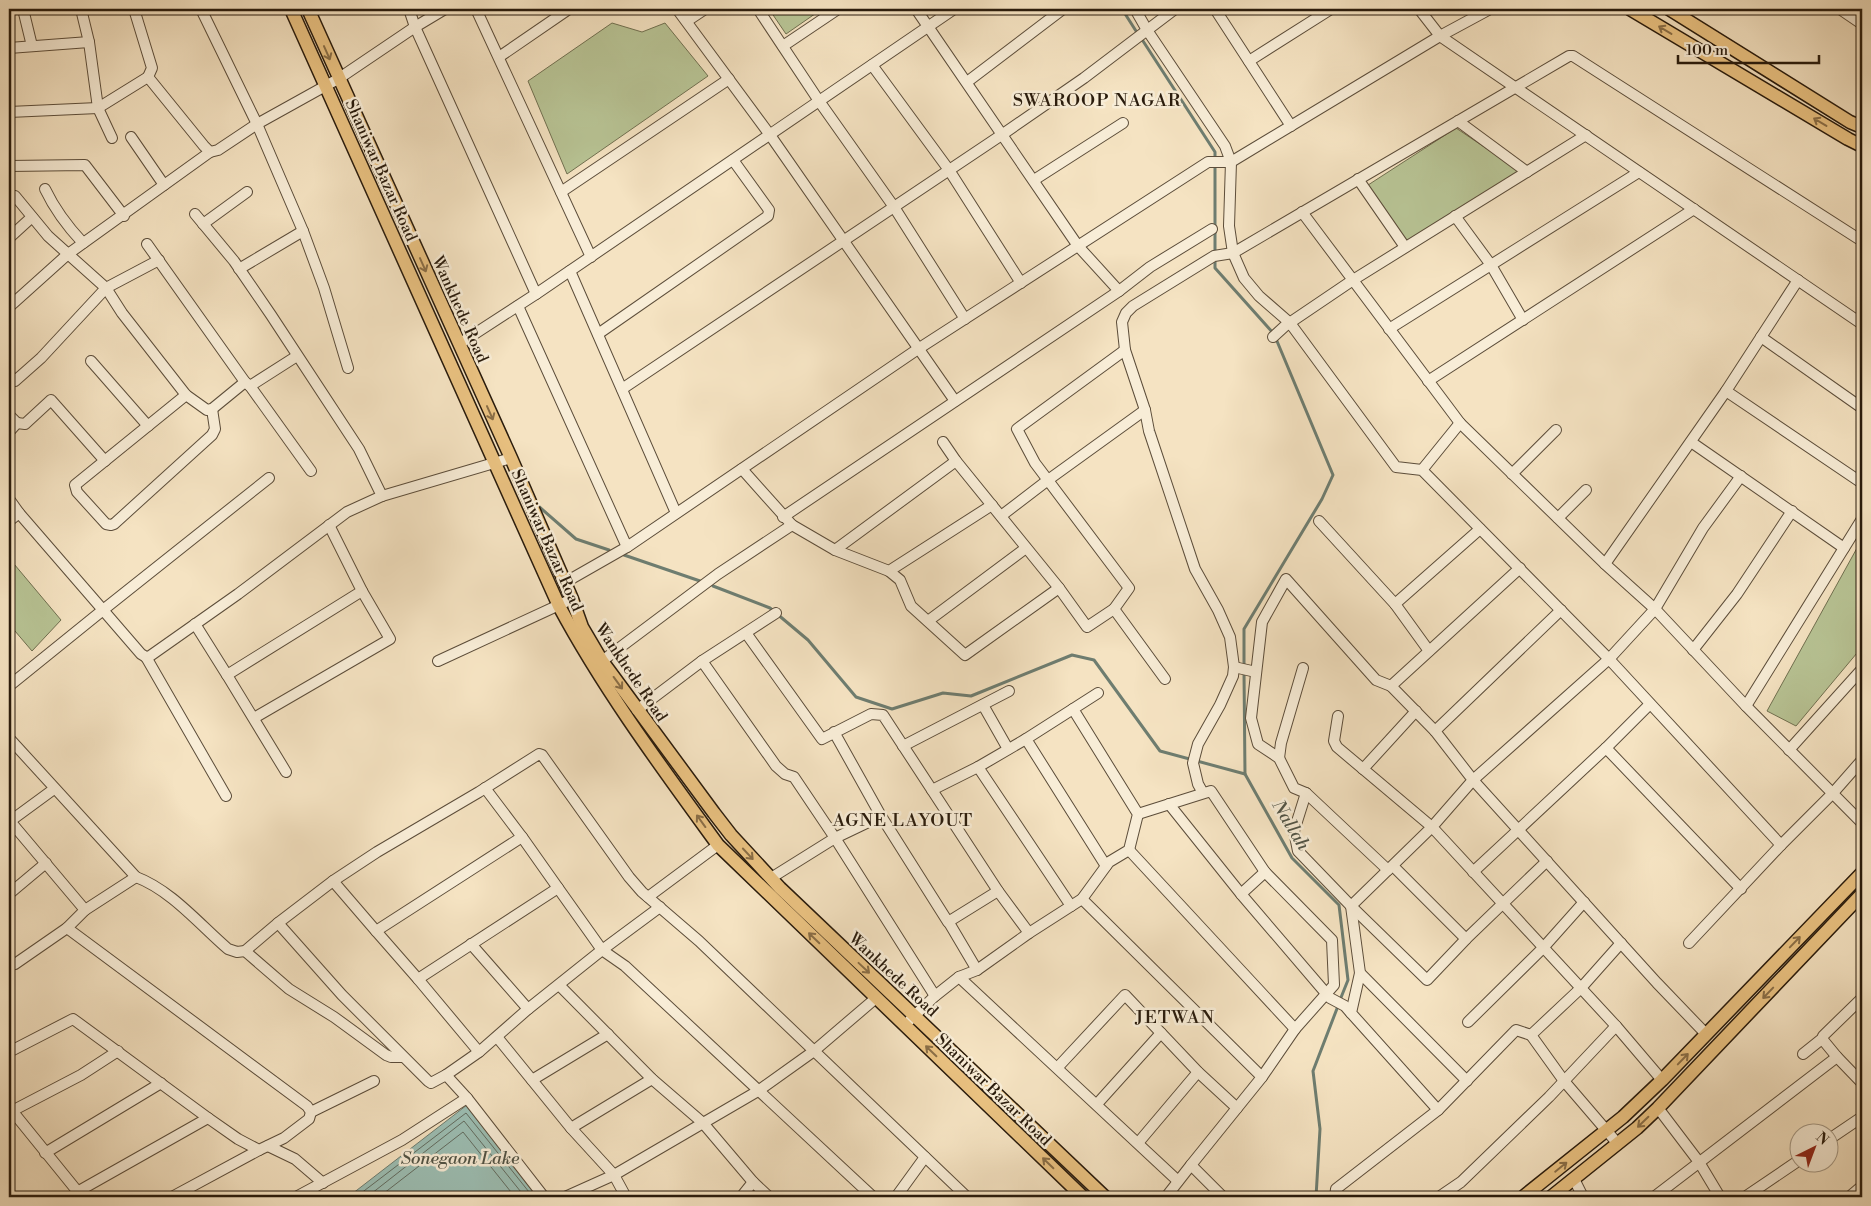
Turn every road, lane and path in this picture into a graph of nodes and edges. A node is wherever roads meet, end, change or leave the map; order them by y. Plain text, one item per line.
1 (24, 9) edge
2 (81, 9) edge
3 (134, 9) edge
4 (201, 9) edge
5 (291, 9) edge
6 (308, 9) edge
7 (409, 9) edge
8 (446, 9) edge
9 (476, 9) edge
10 (568, 9) edge
11 (677, 9) edge
12 (706, 9) edge
13 (758, 9) edge
14 (838, 9) edge
15 (916, 9) edge
16 (954, 9) edge
17 (1063, 9) edge
18 (1135, 9) edge
19 (1174, 9) edge
20 (1215, 9) edge
21 (1331, 9) edge
22 (1419, 9) edge
23 (1490, 9) edge
24 (1630, 9) edge
25 (1669, 9) edge
26 (1840, 9) edge
27 (687, 21) junction
28 (1862, 24) edge
29 (416, 26) junction
30 (928, 27) junction
31 (1147, 30) junction
32 (1440, 36) junction
33 (88, 42) junction
34 (32, 46) junction
35 (782, 46) junction
36 (9, 48) edge
37 (499, 57) junction
38 (1249, 61) junction
39 (872, 65) junction
40 (148, 77) junction
41 (338, 79) junction
42 (729, 79) junction
43 (966, 82) junction
44 (326, 86) junction
45 (1516, 88) junction
46 (819, 101) junction
47 (98, 108) junction
48 (9, 112) edge
49 (1458, 121) junction
50 (1123, 123) dead end
51 (257, 124) junction
52 (1291, 126) junction
53 (1862, 127) edge
54 (1003, 134) junction
55 (770, 135) junction
56 (1586, 136) junction
57 (131, 137) dead end
58 (112, 138) dead end
59 (1862, 146) edge
60 (210, 152) junction
61 (733, 160) junction
62 (1226, 162) junction
63 (9, 166) edge
64 (949, 170) junction
65 (1527, 172) junction
66 (1639, 172) junction
67 (1358, 179) junction
68 (1034, 180) junction
69 (164, 184) junction
70 (45, 189) dead end
71 (247, 192) dead end
72 (561, 192) junction
73 (11, 195) edge
74 (894, 206) junction
75 (1694, 209) junction
76 (1302, 212) junction
77 (195, 214) dead end
78 (124, 216) junction
79 (1455, 216) junction
80 (32, 217) junction
81 (203, 224) junction
82 (1212, 229) dead end
83 (303, 231) junction
84 (9, 238) edge
85 (843, 241) junction
86 (1862, 241) edge
87 (83, 243) junction
88 (147, 244) dead end
89 (1078, 246) junction
90 (1405, 248) junction
91 (1233, 253) junction
92 (68, 254) junction
93 (591, 257) junction
94 (159, 260) junction
95 (1491, 265) junction
96 (239, 269) junction
97 (570, 271) junction
98 (1352, 280) junction
99 (1798, 280) junction
100 (1021, 283) junction
101 (106, 288) junction
102 (1119, 292) junction
103 (536, 294) junction
104 (518, 306) junction
105 (9, 307) edge
106 (965, 319) junction
107 (1523, 320) junction
108 (1862, 324) edge
109 (1288, 325) junction
110 (1389, 329) junction
111 (598, 334) junction
112 (1273, 337) dead end
113 (1761, 337) junction
114 (459, 344) junction
115 (918, 349) junction
116 (1126, 350) junction
117 (297, 356) junction
118 (91, 361) dead end
119 (348, 368) dead end
120 (9, 375) edge
121 (1428, 381) junction
122 (248, 384) junction
123 (622, 389) junction
124 (1726, 391) junction
125 (186, 395) junction
126 (954, 401) junction
127 (1862, 408) edge
128 (212, 409) junction
129 (1145, 410) junction
130 (9, 415) edge
131 (17, 423) junction
132 (1460, 423) junction
133 (148, 426) junction
134 (1556, 430) dead end
135 (9, 432) edge
136 (944, 442) dead end
137 (1691, 442) junction
138 (511, 458) junction
139 (105, 461) junction
140 (956, 461) junction
141 (495, 462) junction
142 (742, 469) junction
143 (1422, 470) junction
144 (311, 471) dead end
145 (1512, 474) junction
146 (1741, 476) junction
147 (269, 478) dead end
148 (1048, 480) junction
149 (1862, 483) edge
150 (1586, 490) dead end
151 (382, 496) junction
152 (9, 499) edge
153 (992, 505) junction
154 (1792, 511) junction
155 (19, 512) junction
156 (676, 514) junction
157 (782, 516) junction
158 (1001, 516) junction
159 (1558, 518) junction
160 (1862, 519) edge
161 (1319, 521) dead end
162 (9, 522) edge
163 (329, 524) junction
164 (792, 525) junction
165 (1480, 529) junction
166 (627, 547) junction
167 (1026, 548) junction
168 (1844, 548) junction
169 (834, 550) junction
170 (1606, 564) junction
171 (1520, 568) junction
172 (890, 571) junction
173 (564, 583) junction
174 (1060, 588) junction
175 (362, 591) junction
176 (572, 599) junction
177 (1395, 604) junction
178 (559, 606) junction
179 (1114, 609) junction
180 (1655, 609) junction
181 (103, 610) junction
182 (1561, 610) junction
183 (776, 613) dead end
184 (928, 621) junction
185 (195, 624) junction
186 (746, 633) junction
187 (1693, 650) junction
188 (1429, 651) junction
189 (146, 657) junction
190 (1609, 659) junction
191 (438, 661) dead end
192 (602, 661) junction
193 (702, 661) junction
194 (1234, 668) junction
195 (1303, 668) dead end
196 (1256, 672) junction
197 (1861, 672) edge
198 (227, 675) junction
199 (1165, 679) dead end
200 (10, 682) edge
201 (1391, 686) junction
202 (1009, 690) dead end
203 (1098, 693) dead end
204 (1650, 704) junction
205 (983, 705) junction
206 (1746, 706) junction
207 (1073, 709) junction
208 (637, 710) junction
209 (1416, 711) junction
210 (1338, 716) dead end
211 (254, 718) junction
212 (1435, 731) junction
213 (834, 732) junction
214 (9, 738) edge
215 (1026, 739) junction
216 (903, 746) junction
217 (18, 748) junction
218 (1606, 748) junction
219 (1008, 750) junction
220 (1790, 750) junction
221 (9, 755) edge
222 (1279, 758) junction
223 (1862, 760) edge
224 (978, 767) junction
225 (1364, 769) junction
226 (286, 772) dead end
227 (1473, 780) junction
228 (485, 788) junction
229 (54, 789) junction
230 (932, 790) junction
231 (1203, 793) junction
232 (1306, 793) junction
233 (1833, 793) junction
234 (226, 796) dead end
235 (1168, 804) junction
236 (1138, 814) junction
237 (881, 816) junction
238 (9, 822) edge
239 (1862, 823) edge
240 (1432, 827) junction
241 (1519, 831) junction
242 (522, 837) junction
243 (835, 838) junction
244 (1781, 845) junction
245 (718, 846) junction
246 (1129, 850) junction
247 (1547, 861) junction
248 (46, 863) junction
249 (1106, 866) junction
250 (1391, 868) junction
251 (1265, 872) junction
252 (1473, 872) junction
253 (1862, 873) edge
254 (136, 877) junction
255 (772, 878) junction
256 (333, 881) junction
257 (558, 888) junction
258 (1741, 889) junction
259 (998, 891) junction
260 (9, 894) edge
261 (1241, 894) junction
262 (1862, 894) edge
263 (648, 898) junction
264 (1082, 899) junction
265 (1584, 902) junction
266 (1502, 903) junction
267 (1071, 906) junction
268 (1352, 906) junction
269 (660, 907) junction
270 (85, 910) junction
271 (948, 921) junction
272 (278, 923) junction
273 (67, 928) junction
274 (376, 931) junction
275 (1029, 932) junction
276 (1466, 939) junction
277 (1621, 943) junction
278 (1689, 943) dead end
279 (471, 944) junction
280 (1543, 948) junction
281 (602, 950) junction
282 (245, 951) junction
283 (9, 965) edge
284 (977, 970) junction
285 (1360, 973) junction
286 (959, 977) junction
287 (418, 979) junction
288 (559, 985) junction
289 (1581, 988) junction
290 (934, 996) junction
291 (1328, 996) junction
292 (876, 998) junction
293 (1862, 998) edge
294 (528, 1009) junction
295 (1348, 1010) junction
296 (915, 1016) junction
297 (1468, 1022) dead end
298 (905, 1026) junction
299 (1616, 1026) junction
300 (1295, 1029) junction
301 (1162, 1033) junction
302 (608, 1034) junction
303 (1706, 1034) junction
304 (1531, 1035) junction
305 (497, 1037) junction
306 (1823, 1038) junction
307 (118, 1051) junction
308 (814, 1051) junction
309 (9, 1052) edge
310 (478, 1052) junction
311 (1803, 1054) dead end
312 (402, 1057) junction
313 (1837, 1057) junction
314 (1058, 1068) junction
315 (1198, 1072) junction
316 (446, 1075) junction
317 (1262, 1077) junction
318 (652, 1079) junction
319 (532, 1080) junction
320 (1662, 1080) junction
321 (374, 1081) dead end
322 (1467, 1081) junction
323 (161, 1082) junction
324 (1564, 1082) junction
325 (1862, 1083) edge
326 (758, 1091) junction
327 (467, 1098) junction
328 (1097, 1104) junction
329 (11, 1108) edge
330 (1237, 1108) junction
331 (1658, 1108) junction
332 (1438, 1110) junction
333 (311, 1112) junction
334 (1862, 1117) edge
335 (208, 1118) junction
336 (703, 1123) junction
337 (571, 1128) junction
338 (1606, 1130) junction
339 (1838, 1133) edge
340 (1138, 1143) junction
341 (1618, 1144) junction
342 (264, 1148) junction
343 (46, 1153) junction
344 (925, 1158) junction
345 (1699, 1162) junction
346 (1191, 1165) junction
347 (1788, 1167) edge
348 (614, 1175) junction
349 (1574, 1179) junction
350 (1178, 1181) junction
351 (753, 1182) junction
352 (323, 1183) junction
353 (1862, 1186) edge
354 (80, 1194) edge
355 (172, 1197) edge
356 (296, 1197) edge
357 (544, 1197) edge
358 (565, 1197) edge
359 (626, 1197) edge
360 (741, 1197) edge
361 (769, 1197) edge
362 (873, 1197) edge
363 (896, 1197) edge
364 (967, 1197) edge
365 (1083, 1197) edge
366 (1105, 1197) edge
367 (1166, 1197) edge
368 (1223, 1197) edge
369 (1335, 1197) edge
370 (1439, 1197) edge
371 (1523, 1197) edge
372 (1551, 1197) edge
373 (1583, 1197) edge
374 (1654, 1197) edge
375 (1720, 1197) edge
376 (1745, 1197) edge
377 (1849, 1197) edge

1 - 34 street
2 - 33 street
3 - 40 street
4 - 51 street
5 - 44 main road, Shaniwar Bazar Road
6 -> 41 main road, Wankhede Road
7 - 29 street
8 - 29 street
9 - 37 street
10 - 37 street
11 - 27 street
12 - 27 street
13 - 35 street
14 - 35 street
15 - 30 street
16 - 30 street
17 - 43 street
18 - 31 street
19 - 31 street
20 - 38 street
21 - 38 street
22 - 32 street
23 - 32 street
59 -> 24 main road
25 - 53 main road
26 - 28 street
27 - 42 street
29 - 41 street
29 - 103 street
30 - 39 street
30 - 43 street
31 - 54 street
31 - 62 street
32 - 45 street
32 - 52 street
33 - 34 street
33 - 47 street
34 - 36 street
35 - 46 street
37 - 72 street
38 - 52 street
39 - 46 street
39 - 64 street
40 - 47 street
40 - 60 street
41 - 44 street
41 -> 114 main road, Wankhede Road
42 - 55 street
42 - 72 street
43 - 54 street
44 - 51 street
44 - 141 main road, Shaniwar Bazar Road
45 - 49 street
45 - 56 street
45 - 86 street
46 - 55 street
46 - 74 street
47 - 48 street
47 - 58 street
49 - 65 street
49 - 67 street
50 - 68 street
51 - 60 street
51 - 83 street
52 - 62 street
54 - 64 street
54 - 68 street
55 - 61 street
55 - 85 street
56 - 65 street
56 - 66 street
57 - 69 street
60 - 69 street
61 - 93 street
61 - 111 street
62 - 89 street
62 - 91 street
63 - 78 street
64 - 74 street
64 - 100 street
65 - 79 street
66 - 75 street
66 - 95 street
67 - 76 street
67 - 90 street
68 - 89 street
69 - 78 street
70 - 87 street
71 - 81 street
72 - 93 street
73 - 80 street
74 - 85 street
74 - 106 street
75 - 99 street
75 - 107 street
76 - 91 street
76 - 98 street
77 - 81 street
78 - 87 street
79 - 90 street
79 - 95 street
80 - 84 street
80 - 92 street
81 - 96 street
82 - 102 street
83 - 96 street
83 - 119 street
85 - 115 street
85 - 123 street
87 - 92 street
88 - 94 street
89 - 100 street
89 - 102 street
90 - 98 street
91 - 109 street
91 - 116 street
92 - 101 street
92 - 105 street
93 - 97 street
94 - 101 street
94 - 122 street
95 - 107 street
95 - 110 street
96 - 117 street
97 - 103 street
97 - 111 street
98 - 109 street
98 - 110 street
99 - 108 street
99 - 113 street
100 - 106 street
101 - 120 street
101 - 125 street
102 - 126 street
103 - 104 street
104 - 114 street
104 - 166 street
106 - 115 street
107 - 121 street
109 - 112 street
109 - 143 street
110 - 121 street
111 - 123 street
113 - 124 street
113 - 127 street
114 -> 138 main road, Wankhede Road
115 - 126 street
115 - 142 street
116 - 129 street
116 - 148 street
117 - 122 street
117 - 151 street
118 - 133 street
121 - 132 street
122 - 128 street
122 - 144 street
123 - 156 street
124 - 137 street
124 - 149 street
125 - 128 street
125 - 133 street
126 - 157 street
128 - 139 street
129 - 148 street
129 - 194 street
130 - 131 street
131 - 135 street
131 - 139 street
132 - 143 street
132 - 145 street
133 - 139 street
134 - 145 street
136 - 140 street
137 - 146 street
137 - 170 street
138 - 141 street
138 - 173 main road, Wankhede Road
140 - 153 street
140 - 169 street
141 - 151 street
141 - 178 main road, Shaniwar Bazar Road
142 - 156 street
142 - 157 street
143 - 165 street
145 - 159 street
146 - 154 street
146 - 180 street
147 - 181 street
148 - 158 street
148 - 179 street
150 - 159 street
151 - 163 street
152 - 155 street
153 - 158 street
153 - 172 street
154 - 168 street
154 - 187 street
155 - 162 street
155 - 181 street
156 - 166 street
157 - 164 street
158 - 167 street
159 - 170 street
160 - 168 street
161 - 177 street
163 - 175 street
163 - 185 street
164 - 169 street
164 - 192 street
165 - 171 street
165 - 177 street
166 - 173 street
167 - 174 street
167 - 184 street
168 - 206 street
169 - 172 street
170 - 180 street
171 - 182 street
171 - 188 street
172 - 184 street
173 - 176 main road, Wankhede Road
174 - 179 street
174 - 184 street
175 - 198 street
175 - 211 street
176 - 178 street
176 - 192 main road, Wankhede Road
177 - 188 street
178 - 191 street
245 -> 178 main road, Shaniwar Bazar Road
179 - 199 street
180 - 187 street
180 - 190 street
181 - 189 street
181 - 200 street
182 - 190 street
182 - 212 street
183 - 186 street
185 - 189 street
185 - 198 street
186 - 193 street
186 - 213 street
187 - 206 street
188 - 201 street
189 - 234 street
190 - 204 street
190 - 227 street
192 -> 208 main road, Wankhede Road
193 - 208 street
193 - 243 street
194 - 196 street
194 - 231 street
195 - 222 street
196 - 201 street
196 - 222 street
197 - 220 street
198 - 211 street
201 - 209 street
202 - 205 street
203 - 207 street
204 - 218 street
204 - 244 street
205 - 216 street
205 - 219 street
206 - 220 street
207 - 215 street
207 - 236 street
208 -> 255 main road, Wankhede Road
209 - 212 street
209 - 225 street
210 - 225 street
211 - 226 street
212 - 227 street
213 - 216 street
213 - 237 street
214 - 217 street
215 - 219 street
215 - 249 street
216 - 230 street
217 - 221 street
217 - 229 street
218 - 241 street
218 - 258 street
219 - 224 street
220 - 233 street
222 - 232 street
223 - 233 street
224 - 230 street
224 - 267 street
225 - 240 street
227 - 240 street
227 - 241 street
228 - 242 street
228 - 256 street
228 - 263 street
229 - 238 street
229 - 254 street
230 - 259 street
231 - 235 street
231 - 251 street
232 - 250 street
232 - 268 street
233 - 239 street
233 - 244 street
235 - 236 street
235 - 261 street
236 - 246 street
237 - 243 street
237 - 271 street
238 - 248 street
240 - 250 street
240 - 252 street
241 - 247 street
241 - 252 street
242 - 257 street
242 - 274 street
243 - 255 street
243 - 290 street
244 - 258 street
245 - 263 street
292 -> 245 main road, Shaniwar Bazar Road
246 - 249 street
246 - 300 street
247 - 265 street
247 - 266 street
248 - 260 street
248 - 270 street
249 - 264 street
250 - 268 street
250 - 276 street
251 - 261 street
251 - 291 street
252 - 266 street
303 -> 253 main road
254 - 270 street
254 - 282 street
255 -> 296 main road, Wankhede Road
256 - 272 street
256 - 274 street
257 - 279 street
257 - 281 street
258 - 278 street
259 - 271 street
259 - 275 street
261 - 291 street
262 -> 331 main road
263 - 269 street
264 - 267 street
264 - 317 street
265 - 277 street
265 - 280 street
266 - 276 street
266 - 280 street
267 - 275 street
268 - 276 street
268 - 285 street
269 - 281 street
269 - 308 street
270 - 273 street
271 - 284 street
272 - 282 street
272 - 312 street
273 - 283 street
273 - 333 street
274 - 287 street
275 - 284 street
277 - 289 street
277 - 303 street
279 - 287 street
279 - 294 street
280 - 289 street
280 - 297 street
281 - 288 street
281 - 326 street
282 - 312 street
284 - 286 street
285 - 295 street
285 - 322 street
286 - 290 street
286 - 314 street
287 - 310 street
288 - 294 street
288 - 302 street
289 - 299 street
289 - 304 street
290 - 296 street
291 - 295 street
291 - 300 street
292 - 298 main road, Shaniwar Bazar Road
292 - 308 street
293 - 306 street
294 - 305 street
295 - 332 street
296 - 298 street
296 - 366 main road, Wankhede Road
365 -> 298 main road, Shaniwar Bazar Road
299 - 320 street
299 - 324 street
300 - 317 street
301 - 314 street
301 - 315 street
301 - 328 street
302 - 318 street
302 - 319 street
320 -> 303 main road
304 - 322 street
304 - 324 street
305 - 310 street
305 - 319 street
306 - 311 street
306 - 313 street
307 - 309 street
307 - 323 street
307 - 329 street
308 - 326 street
308 - 344 street
310 - 316 street
312 - 316 street
313 - 325 street
313 - 345 street
314 - 328 street
315 - 330 street
315 - 340 street
316 - 327 street
317 - 330 street
318 - 336 street
318 - 337 street
319 - 337 street
320 - 338 main road
321 - 333 street
322 - 332 street
323 - 335 street
323 - 343 street
324 - 338 street
324 - 370 street
326 - 336 street
326 - 362 street
327 - 352 street
327 - 357 street
328 - 340 street
329 - 343 street
330 - 346 street
331 -> 341 main road
331 - 345 street
332 - 369 street
333 - 342 street
334 - 339 street
335 - 342 street
335 - 354 street
336 - 348 street
336 - 351 street
337 - 348 street
338 - 341 street
371 -> 338 main road
340 - 350 street
341 - 349 main road
342 - 352 street
342 - 355 street
343 - 354 street
344 - 363 street
344 - 364 street
345 - 374 street
345 - 375 street
346 - 350 street
346 - 368 street
347 - 376 street
348 - 358 street
348 - 359 street
349 - 372 main road
349 - 373 street
350 - 367 street
351 - 360 street
351 - 361 street
352 - 356 street
353 - 377 street

